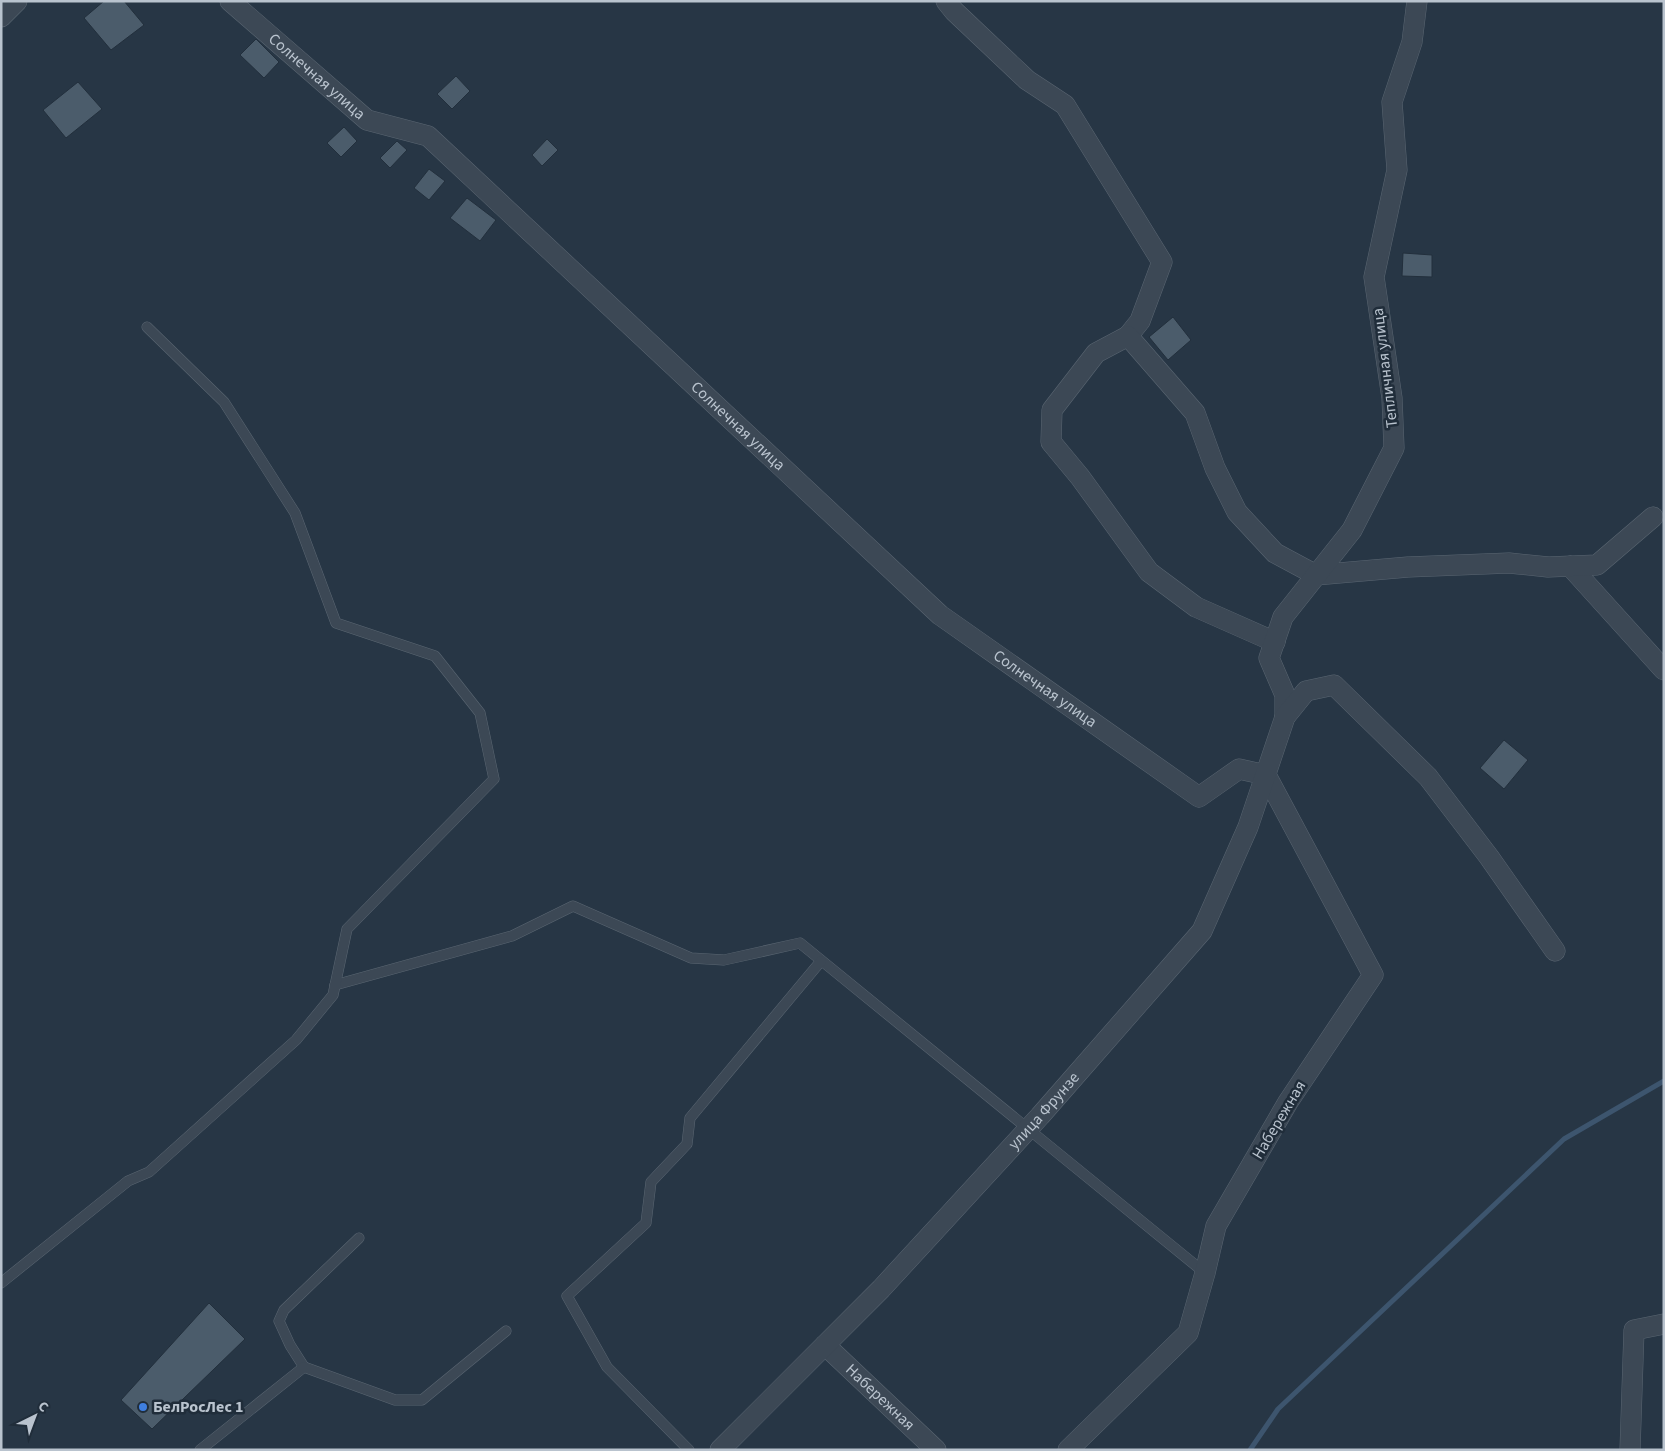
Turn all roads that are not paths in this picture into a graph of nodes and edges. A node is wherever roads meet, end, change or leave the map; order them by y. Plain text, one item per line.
1 (17, 1) edge
2 (230, 1) edge
3 (946, 1) edge
4 (1417, 1) edge
5 (1, 17) edge
6 (147, 327) dead end
7 (1128, 336) junction
8 (1653, 517) dead end
9 (1570, 566) junction
10 (1316, 575) junction
11 (1275, 642) junction
12 (1664, 670) edge
13 (1286, 717) junction
14 (1266, 775) junction
15 (1555, 951) dead end
16 (821, 961) junction
17 (335, 985) junction
18 (1028, 1128) junction
19 (359, 1238) dead end
20 (1205, 1273) junction
21 (1, 1283) edge
22 (1664, 1324) edge
23 (506, 1331) dead end
24 (825, 1345) junction
25 (304, 1368) junction
26 (200, 1450) edge
27 (689, 1450) edge
28 (720, 1450) edge
29 (936, 1450) edge
30 (1068, 1450) edge
31 (1630, 1450) edge

1 - 5 street
2 - 14 street, Солнечная улица
3 - 7 street
4 - 10 street, Тепличная улица
6 - 17 lane
7 - 10 street
7 - 11 street
8 - 9 street
9 - 10 street
9 - 12 street
10 - 11 street, Тепличная улица
11 - 13 street, Тепличная улица
13 - 14 street, улица Фрунзе
13 - 15 street
14 - 18 street, улица Фрунзе
14 - 20 street, Набережная
16 - 17 lane
16 - 18 lane
16 - 27 lane
17 - 21 lane
18 - 20 lane
18 - 24 street, улица Фрунзе
19 - 25 lane
20 - 30 street, Набережная
22 - 31 street
23 - 25 lane
24 - 28 street, улица Фрунзе
24 - 29 street, Набережная
25 - 26 lane

